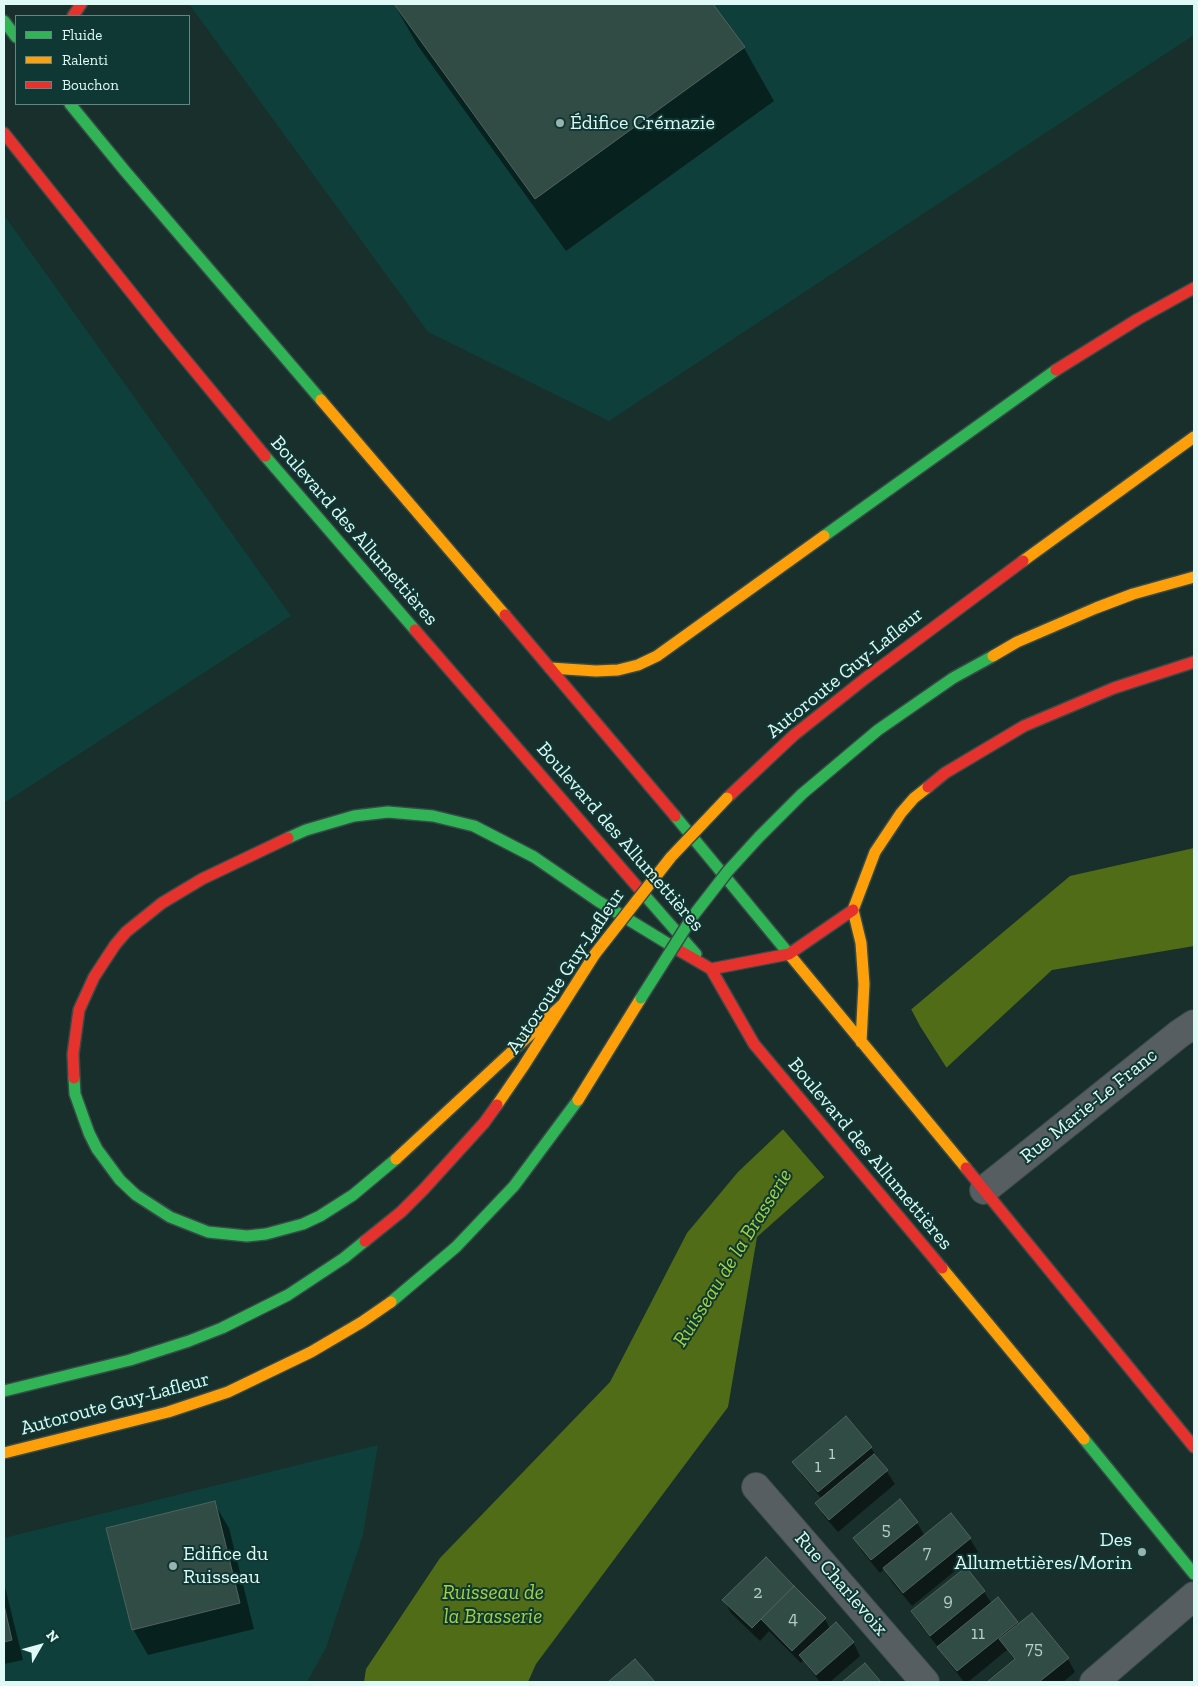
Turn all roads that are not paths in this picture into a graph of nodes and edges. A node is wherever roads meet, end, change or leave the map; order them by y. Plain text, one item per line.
1 (81, 4) edge
2 (73, 15) edge
3 (4, 21) edge
4 (15, 36) edge
5 (71, 105) edge
6 (4, 133) edge
7 (1194, 288) edge
8 (1194, 437) edge
9 (1194, 577) edge
10 (1194, 662) edge
11 (550, 668) junction
12 (854, 910) junction
13 (789, 954) junction
14 (710, 969) junction
15 (562, 1005) junction
16 (1194, 1024) edge
17 (861, 1042) junction
18 (984, 1190) junction
19 (4, 1391) edge
20 (1194, 1447) edge
21 (4, 1453) edge
22 (756, 1487) dead end
23 (1194, 1574) edge
24 (1194, 1596) edge
25 (925, 1682) edge
26 (1094, 1682) edge

1 - 2 main road
3 - 4 main road
5 - 11 main road
6 - 14 main road, Boulevard des Allumettières
7 - 11 main road
8 - 15 main road, Autoroute Guy-Lafleur, bridge
9 - 21 main road, Autoroute Guy-Lafleur, bridge
10 - 12 main road
11 - 13 main road
12 - 13 main road
12 - 17 main road
13 - 14 main road
13 - 17 main road
14 - 15 main road
14 - 23 main road, Boulevard des Allumettières
15 - 19 main road, Autoroute Guy-Lafleur
16 - 18 street, Rue Marie-Le Franc
17 - 18 main road
18 - 20 main road
22 - 25 street, Rue Charlevoix
24 - 26 street

